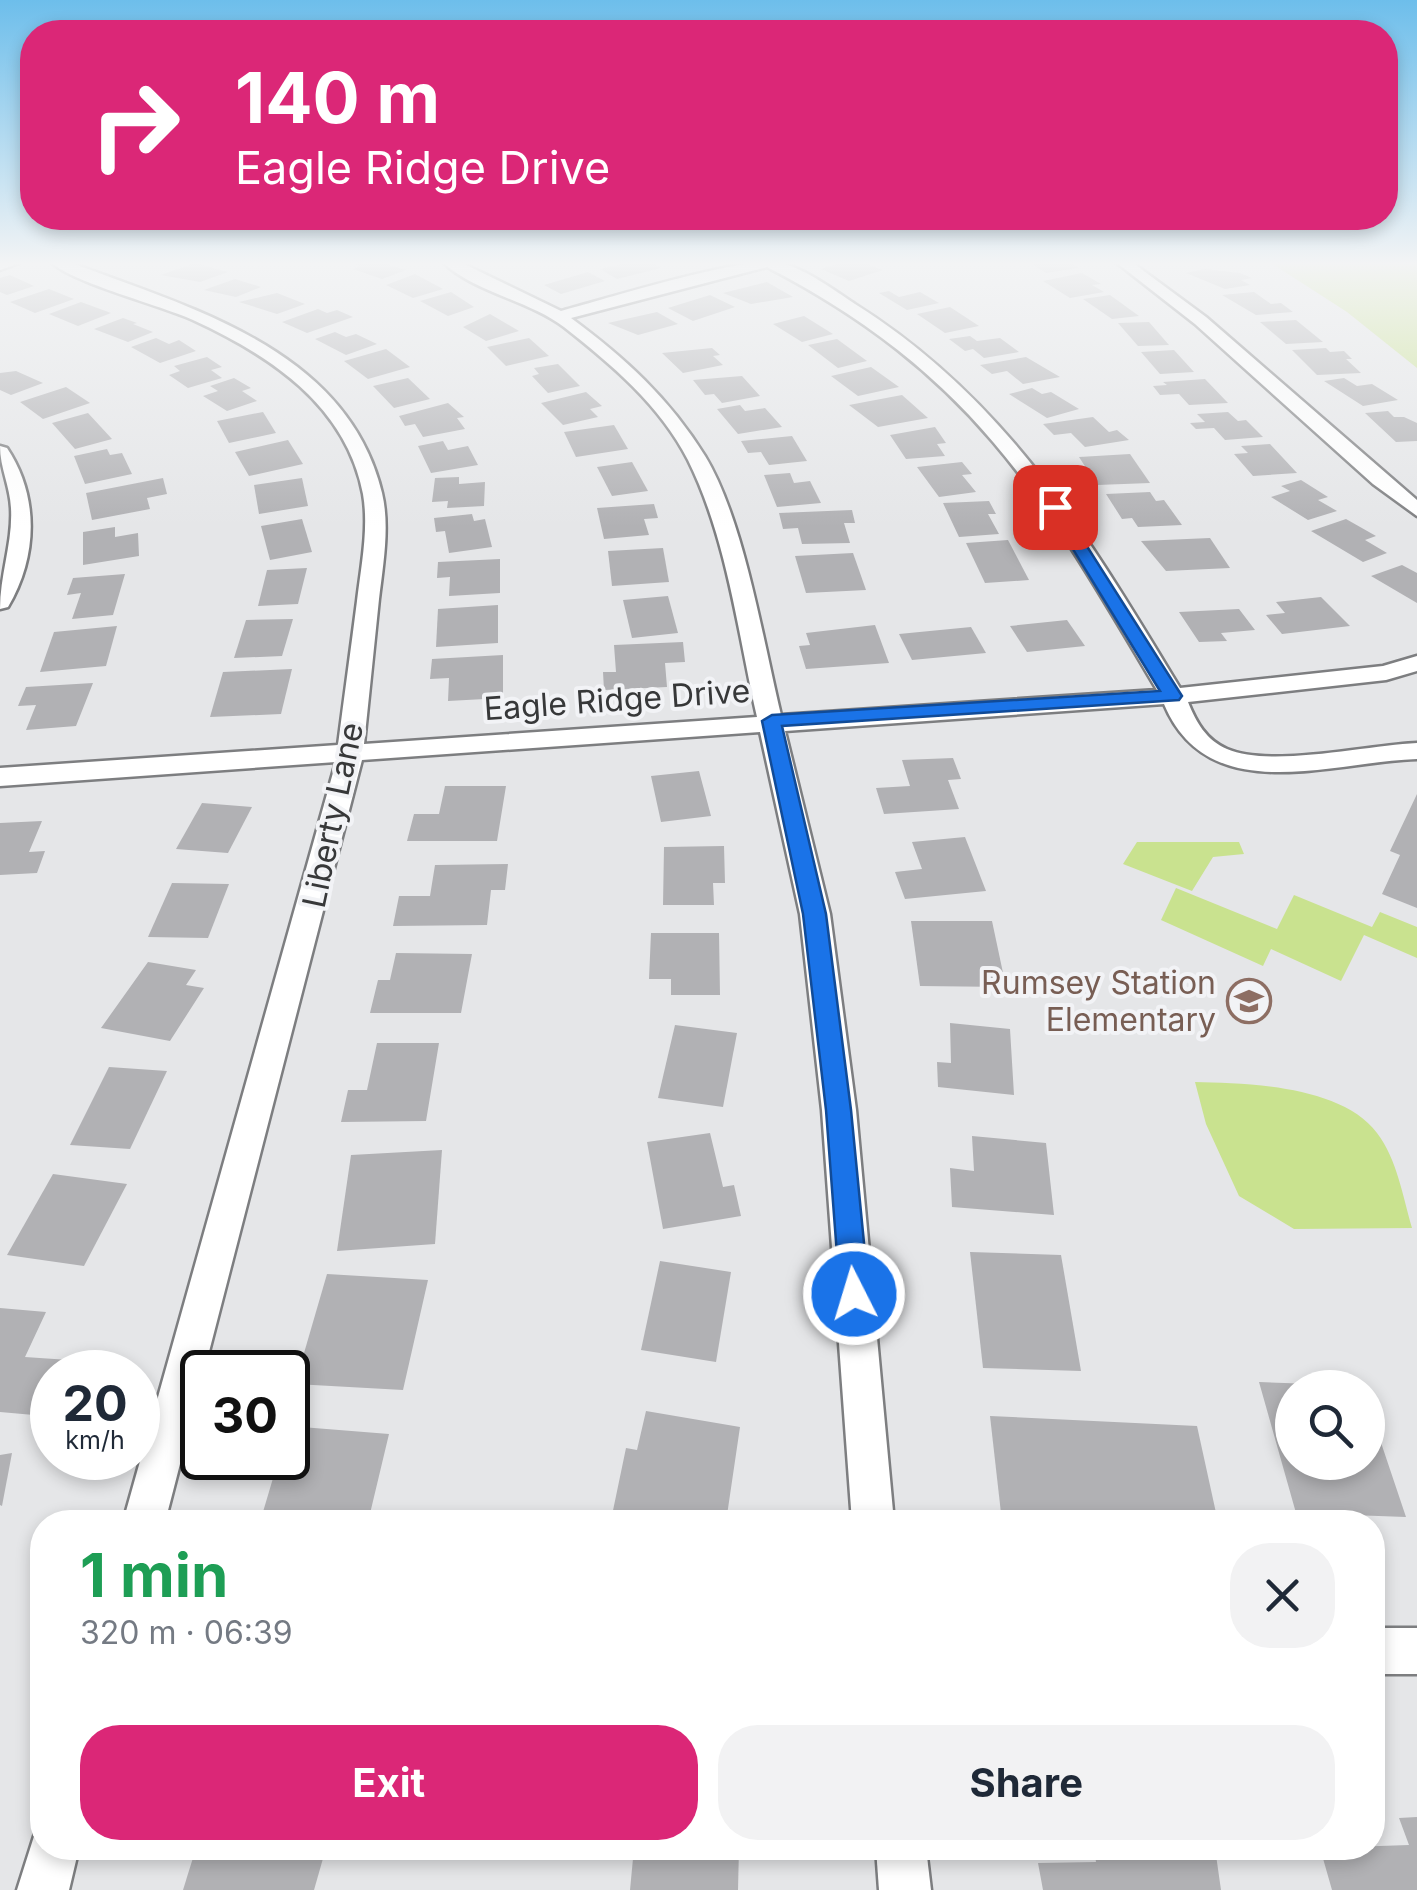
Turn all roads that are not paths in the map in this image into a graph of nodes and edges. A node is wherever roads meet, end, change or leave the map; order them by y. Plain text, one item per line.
1 (266, 351) edge
2 (605, 351) edge
3 (910, 351) edge
4 (1238, 351) edge
5 (0, 452) edge
6 (1417, 510) edge
7 (0, 602) edge
8 (1417, 663) edge
9 (1173, 696) junction
10 (772, 721) junction
11 (1417, 752) edge
12 (350, 754) junction
13 (0, 777) edge
14 (147, 1510) edge
15 (872, 1510) edge
16 (1385, 1651) edge
17 (1417, 1651) edge
18 (51, 1860) edge
19 (902, 1860) edge
20 (42, 1890) edge
21 (905, 1890) edge

1 - 12 street, Liberty Lane
2 - 10 street
3 - 9 street
4 - 6 street
5 - 7 street
8 - 9 street, Eagle Ridge Drive
9 - 10 street, Eagle Ridge Drive
9 - 11 street
10 - 12 street, Eagle Ridge Drive
10 - 15 street
12 - 13 street, Eagle Ridge Drive
12 - 14 street, Liberty Lane
16 - 17 street
18 - 20 street
19 - 21 street

